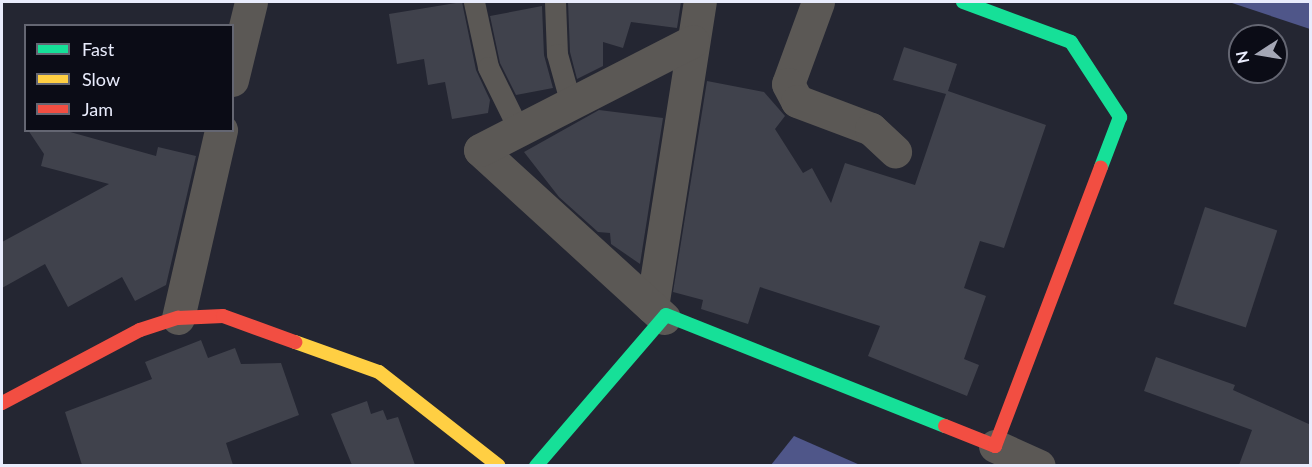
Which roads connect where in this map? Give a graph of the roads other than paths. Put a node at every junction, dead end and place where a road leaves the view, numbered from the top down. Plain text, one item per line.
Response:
1 (251, 2) edge
2 (474, 2) edge
3 (555, 2) edge
4 (700, 2) edge
5 (818, 2) edge
6 (963, 2) edge
7 (693, 41) junction
8 (234, 72) edge
9 (571, 104) junction
10 (220, 132) edge
11 (520, 132) junction
12 (895, 151) dead end
13 (658, 312) junction
14 (178, 318) junction
15 (2, 403) edge
16 (995, 446) junction
17 (499, 465) edge
18 (536, 465) edge
19 (1040, 465) edge

1 - 8 street
2 - 11 lane
3 - 9 lane
4 - 7 street
5 - 12 street
6 - 16 street
7 - 9 street
7 - 13 street
9 - 11 street
10 - 14 street
11 - 13 street
13 - 16 street
13 - 18 street
14 - 15 street
14 - 17 street
16 - 19 street

